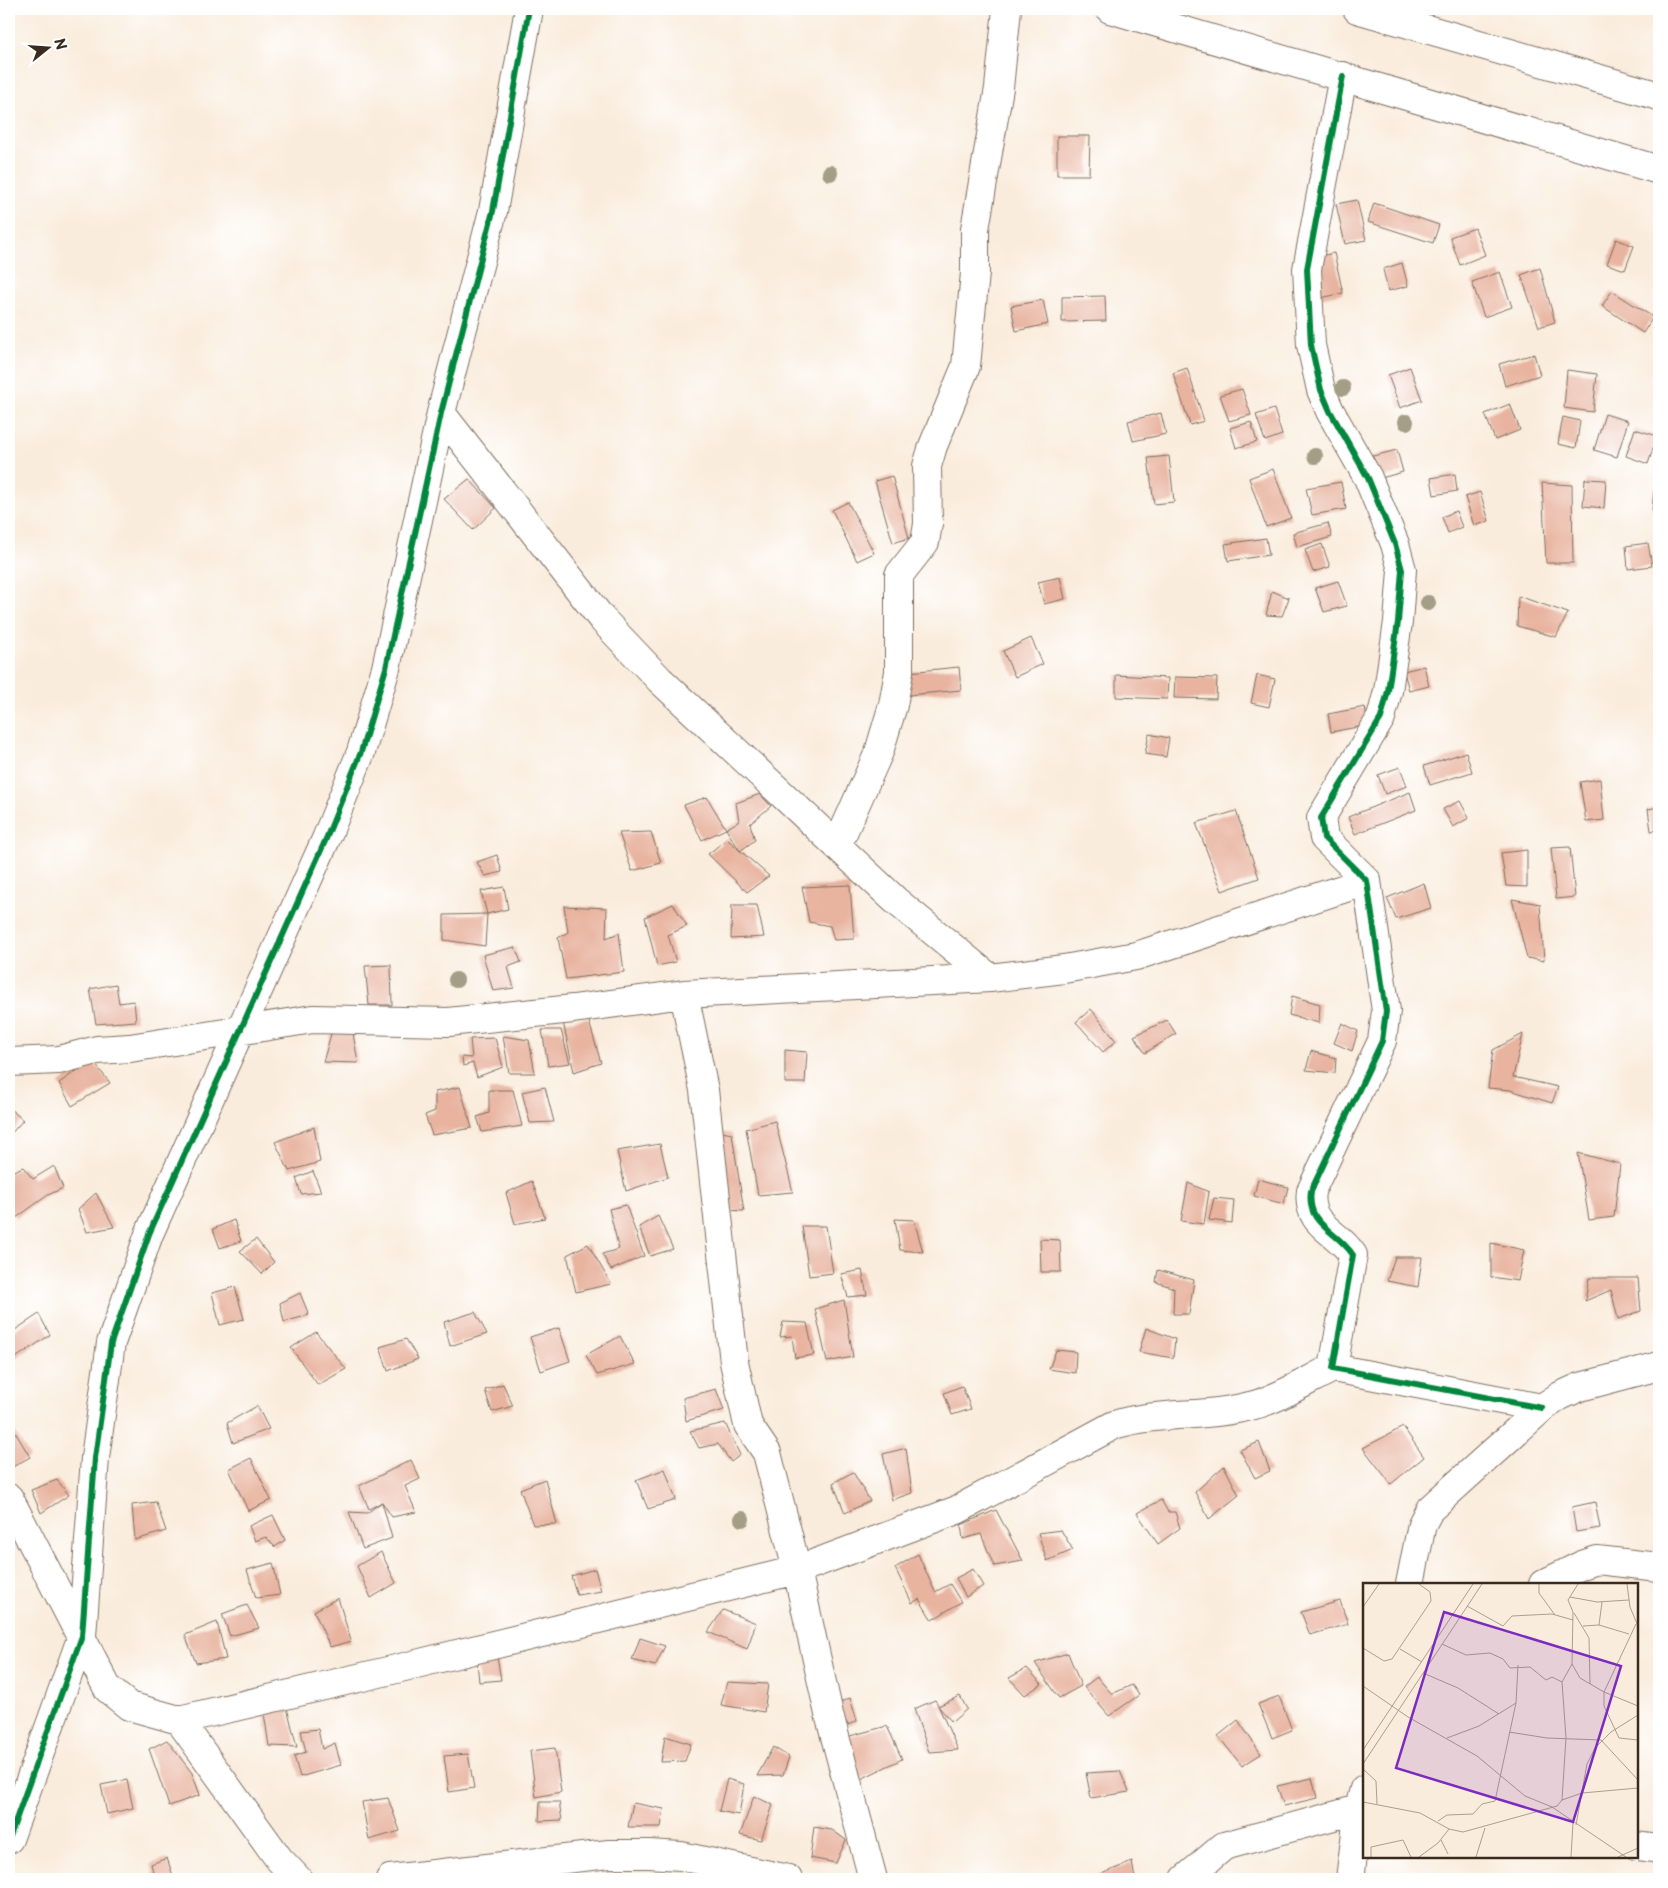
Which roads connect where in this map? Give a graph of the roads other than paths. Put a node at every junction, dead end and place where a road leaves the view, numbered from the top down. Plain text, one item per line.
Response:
1 (529, 9) edge
2 (1007, 9) edge
3 (1110, 9) edge
4 (1357, 9) edge
5 (1343, 76) junction
6 (1659, 96) edge
7 (1659, 170) edge
8 (441, 414) junction
9 (837, 846) junction
10 (1367, 881) junction
11 (990, 978) junction
12 (684, 994) junction
13 (239, 1032) junction
14 (9, 1062) edge
15 (1659, 1366) edge
16 (1333, 1368) junction
17 (1542, 1408) junction
18 (9, 1498) edge
19 (1659, 1567) edge
20 (797, 1570) junction
21 (1410, 1583) edge
22 (1546, 1583) edge
23 (82, 1636) junction
24 (179, 1720) junction
25 (1363, 1802) edge
26 (9, 1839) edge
27 (1638, 1846) edge
28 (1659, 1849) edge
29 (298, 1879) edge
30 (390, 1879) edge
31 (788, 1879) edge
32 (874, 1879) edge
33 (1185, 1879) edge
34 (1350, 1879) edge

1 - 8 street
2 - 9 street
3 - 5 street
4 - 6 street
5 - 7 street
5 - 10 street
8 - 9 street
8 - 13 street
9 - 11 street
10 - 11 street
10 - 16 street
11 - 12 street
12 - 13 street
12 - 20 street
13 - 14 street
13 - 23 street
15 - 17 street
16 - 17 street
16 - 20 street
17 - 21 street
18 - 23 street
19 - 22 street
20 - 24 street
20 - 32 street
23 - 24 street
23 - 26 street
24 - 29 street
25 - 33 street
25 - 34 street
27 - 28 street
30 - 31 street

